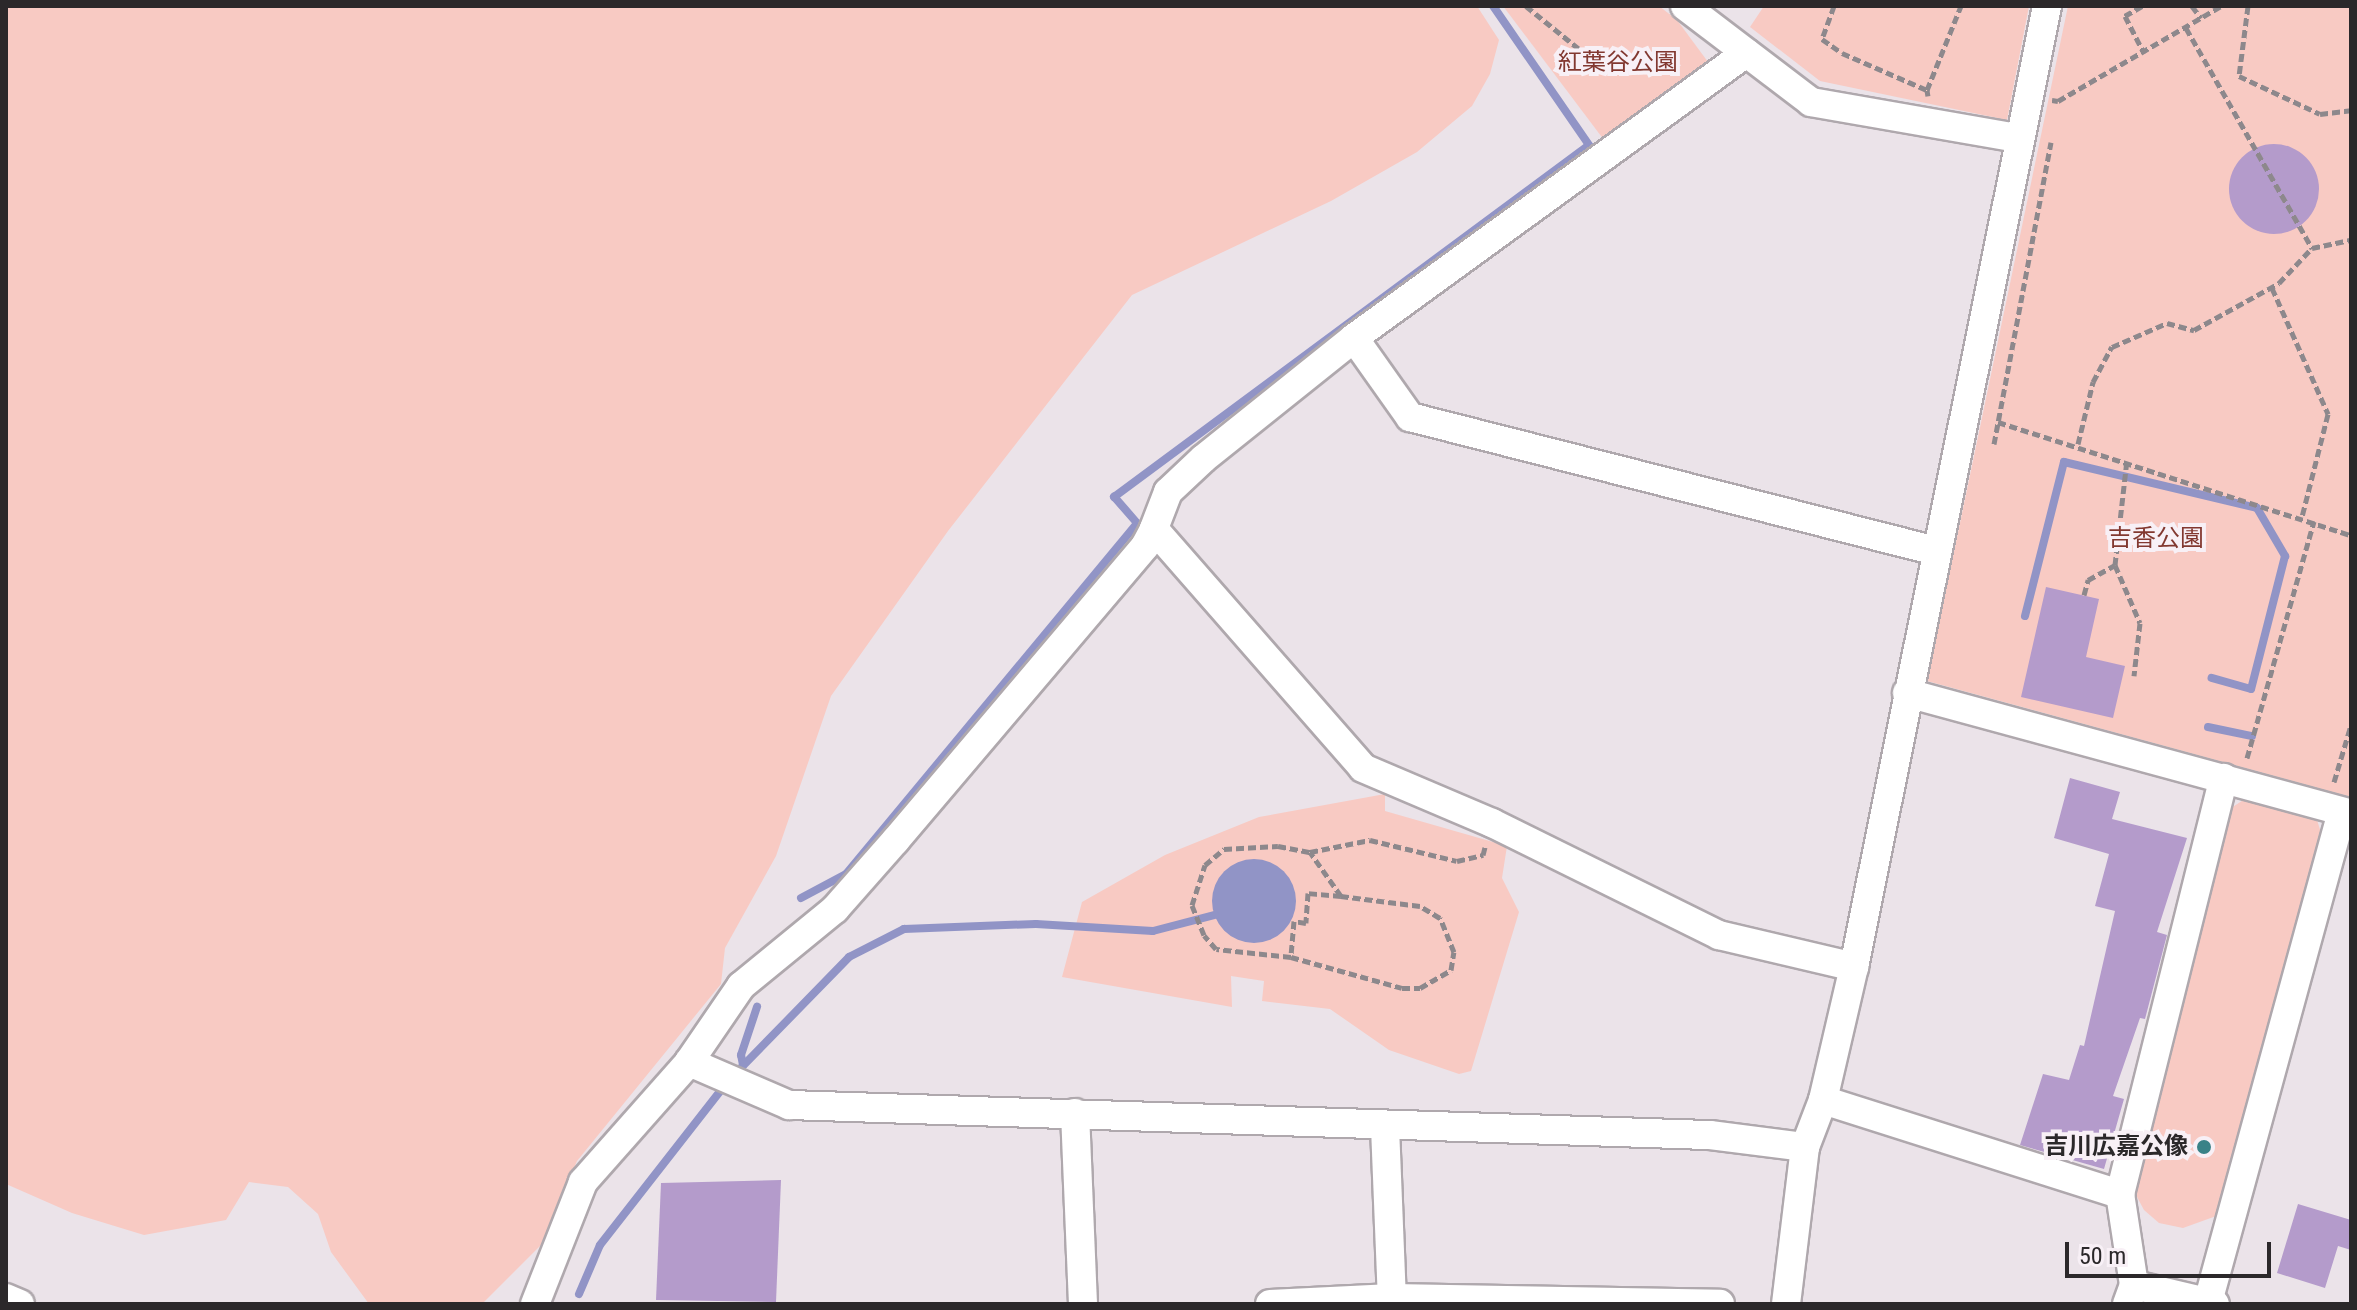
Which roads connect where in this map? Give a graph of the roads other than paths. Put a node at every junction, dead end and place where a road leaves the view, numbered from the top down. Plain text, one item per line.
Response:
1 (1685, 6) edge
2 (2047, 6) edge
3 (1746, 53) junction
4 (2018, 138) junction
5 (1354, 338) junction
6 (1154, 529) junction
7 (1936, 551) junction
8 (1907, 693) junction
9 (2232, 781) junction
10 (2340, 811) edge
11 (1854, 967) junction
12 (689, 1062) junction
13 (1823, 1100) junction
14 (1075, 1113) junction
15 (1385, 1127) junction
16 (1805, 1147) junction
17 (2120, 1194) junction
18 (2130, 1294) edge
19 (6, 1298) edge
20 (1392, 1298) junction
21 (2212, 1303) edge
22 (20, 1304) edge
23 (535, 1304) edge
24 (1083, 1304) edge
25 (1270, 1304) edge
26 (1720, 1304) edge
27 (1786, 1304) edge

1 - 3 street
2 - 4 street
3 - 4 street
3 - 5 street
4 - 7 street
5 - 6 street
5 - 7 street
6 - 11 street
6 - 12 street
7 - 8 street
8 - 9 street
8 - 11 street
9 - 10 street
9 - 17 street
10 - 21 street
11 - 13 street
12 - 14 street
12 - 23 street
13 - 16 street
13 - 17 street
14 - 15 street
14 - 24 street
15 - 16 street
15 - 20 street
16 - 27 street
17 - 18 street
18 - 21 street
19 - 22 street
20 - 25 street
20 - 26 street

